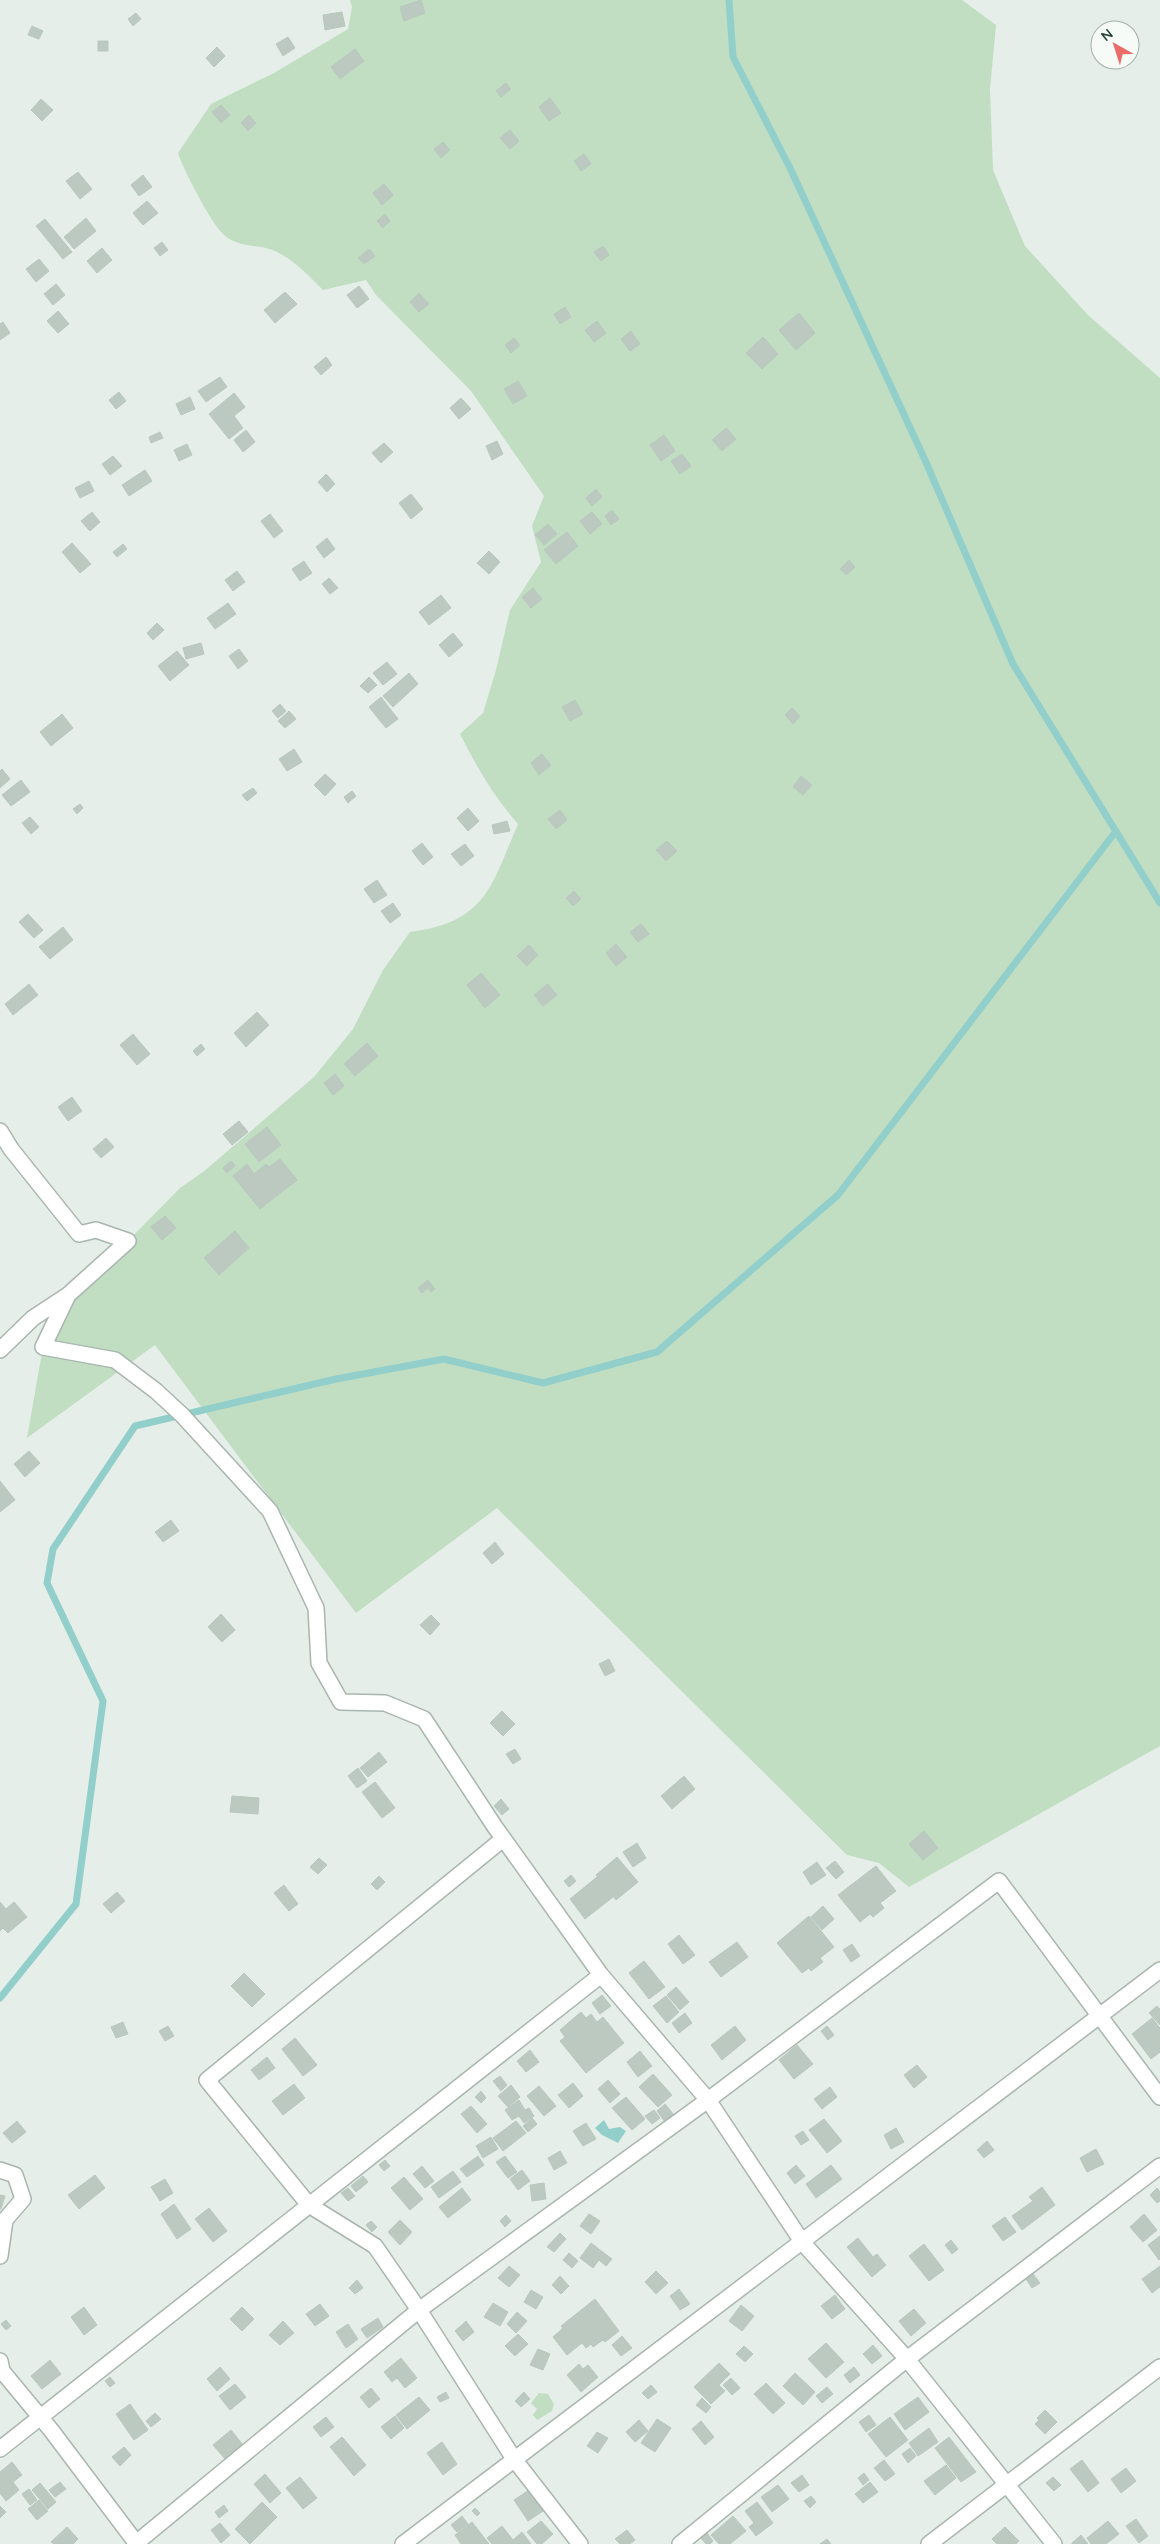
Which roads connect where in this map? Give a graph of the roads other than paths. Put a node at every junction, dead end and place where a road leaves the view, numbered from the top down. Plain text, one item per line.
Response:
1 (0, 1131) edge
2 (68, 1295) junction
3 (0, 1350) edge
4 (503, 1839) junction
5 (1160, 1970) edge
6 (601, 1976) junction
7 (1099, 2016) junction
8 (1160, 2097) edge
9 (708, 2100) junction
10 (1160, 2166) edge
11 (0, 2170) edge
12 (309, 2205) junction
13 (803, 2243) junction
14 (0, 2256) edge
15 (419, 2310) junction
16 (907, 2359) junction
17 (0, 2361) edge
18 (1160, 2367) edge
19 (41, 2417) junction
20 (0, 2449) edge
21 (514, 2459) junction
22 (1007, 2483) junction
23 (136, 2544) edge
24 (403, 2544) edge
25 (580, 2544) edge
26 (680, 2544) edge
27 (929, 2544) edge
28 (1054, 2544) edge

1 - 2 street
2 - 3 street
2 - 4 street
4 - 6 street
4 - 12 street
5 - 7 street
6 - 9 street
6 - 12 street
7 - 8 street
7 - 9 street
7 - 13 street
9 - 13 street
9 - 15 street
10 - 16 street
11 - 14 street
12 - 15 street
12 - 19 street
13 - 16 street
13 - 21 street
15 - 21 street
15 - 23 street
16 - 22 street
16 - 26 street
17 - 19 street
18 - 22 street
19 - 20 street
19 - 23 street
21 - 24 street
21 - 25 street
22 - 27 street
22 - 28 street

